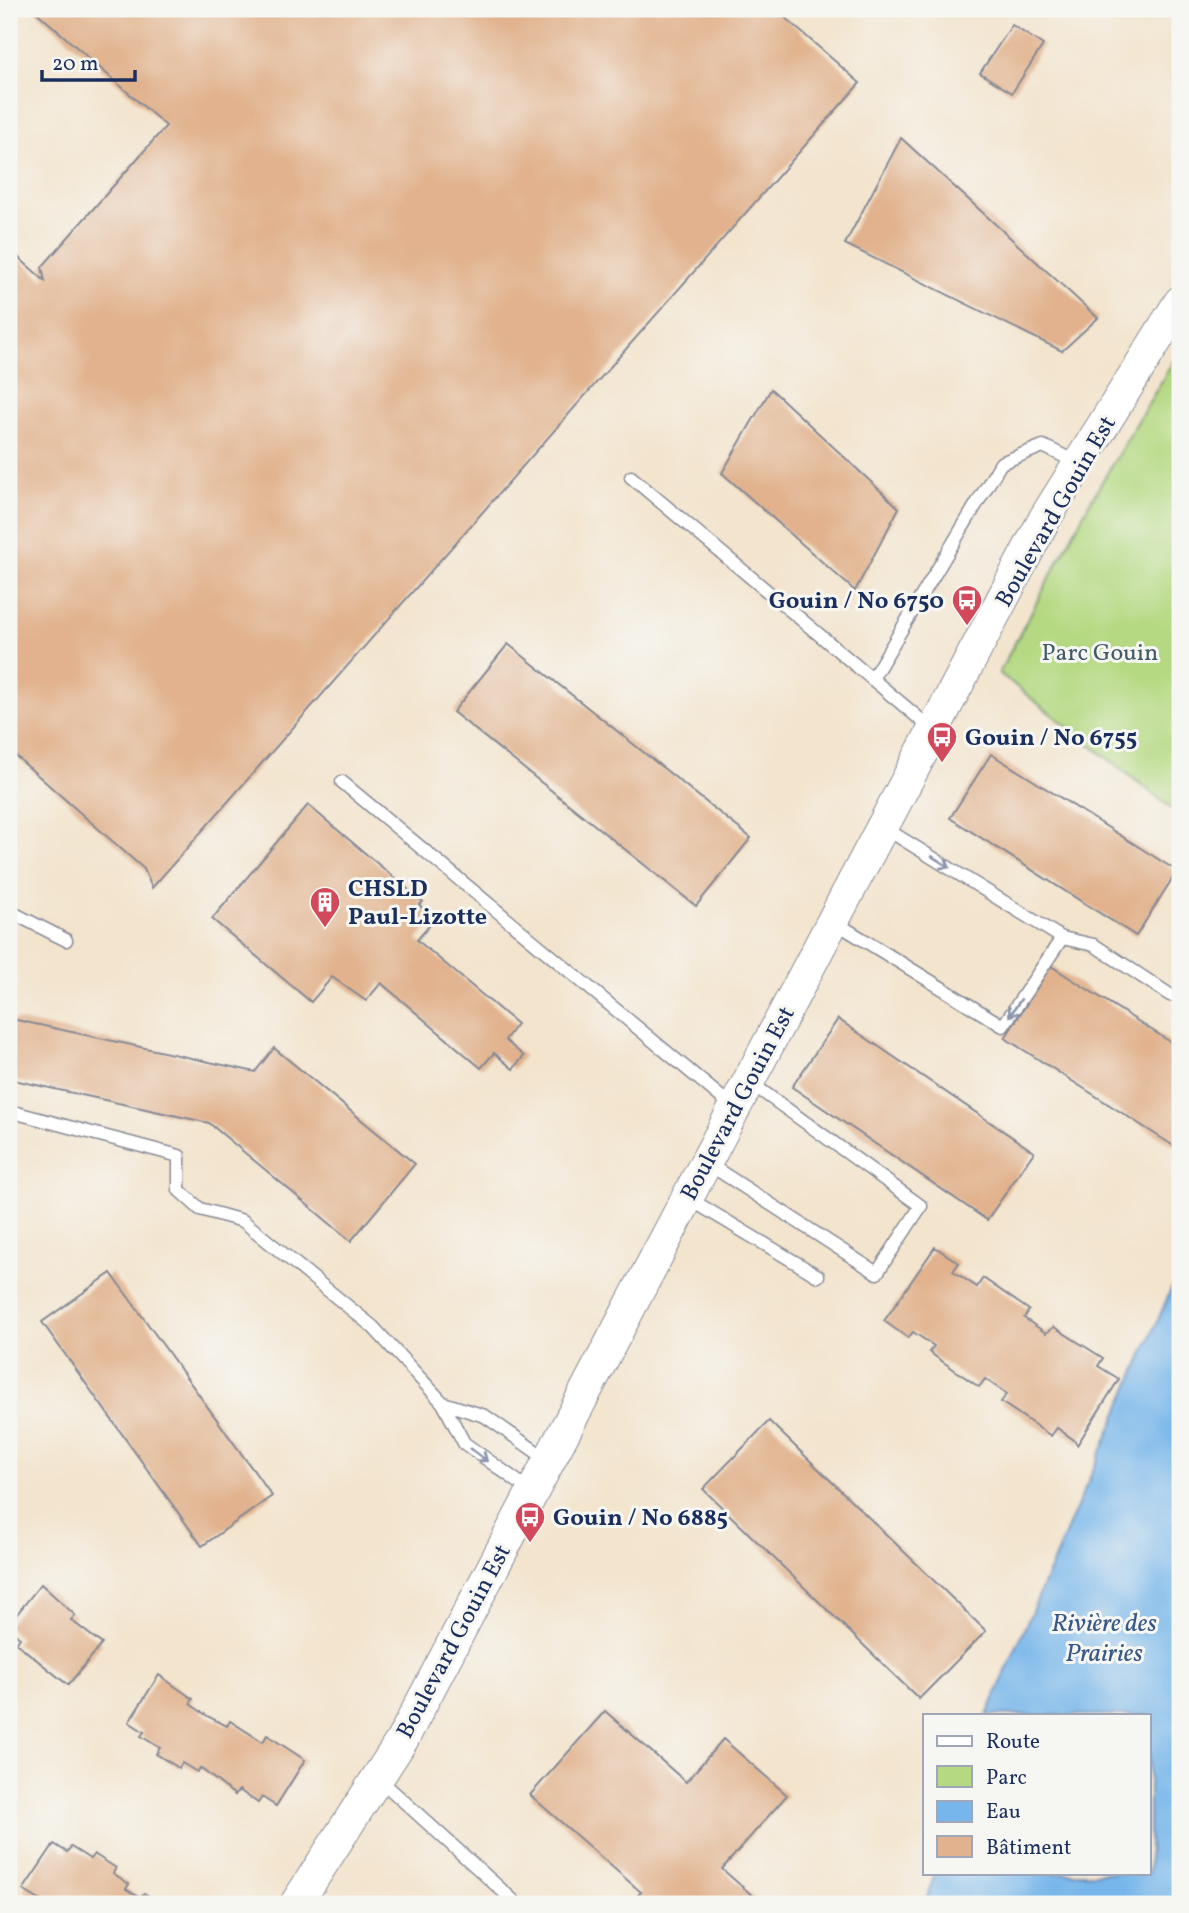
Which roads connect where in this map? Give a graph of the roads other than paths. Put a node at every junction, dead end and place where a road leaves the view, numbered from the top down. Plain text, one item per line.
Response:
1 (1180, 302) edge
2 (1079, 464) junction
3 (631, 477) dead end
4 (872, 679) junction
5 (934, 730) junction
6 (342, 782) dead end
7 (883, 826) junction
8 (9, 911) edge
9 (832, 921) junction
10 (1062, 938) junction
11 (66, 940) dead end
12 (1170, 995) dead end
13 (741, 1095) junction
14 (9, 1111) edge
15 (706, 1163) junction
16 (688, 1197) junction
17 (818, 1276) dead end
18 (443, 1403) junction
19 (548, 1460) junction
20 (532, 1491) junction
21 (378, 1778) junction
22 (296, 1904) edge
23 (517, 1904) edge

1 - 2 street, Boulevard Gouin Est
2 - 4 lane
2 - 5 street, Boulevard Gouin Est
3 - 4 lane
4 - 5 lane
5 - 7 street, Boulevard Gouin Est
6 - 13 lane
7 - 9 street, Boulevard Gouin Est
7 -> 10 lane
8 - 11 lane
10 -> 9 lane
9 - 13 street, Boulevard Gouin Est
10 - 12 lane
13 - 15 street, Boulevard Gouin Est
13 - 15 lane
14 - 18 lane
15 - 16 street, Boulevard Gouin Est
16 - 17 lane
16 - 19 street, Boulevard Gouin Est
18 - 19 lane
18 -> 20 lane
19 - 20 street, Boulevard Gouin Est
20 - 21 street, Boulevard Gouin Est
21 - 22 street, Boulevard Gouin Est
21 - 23 lane

